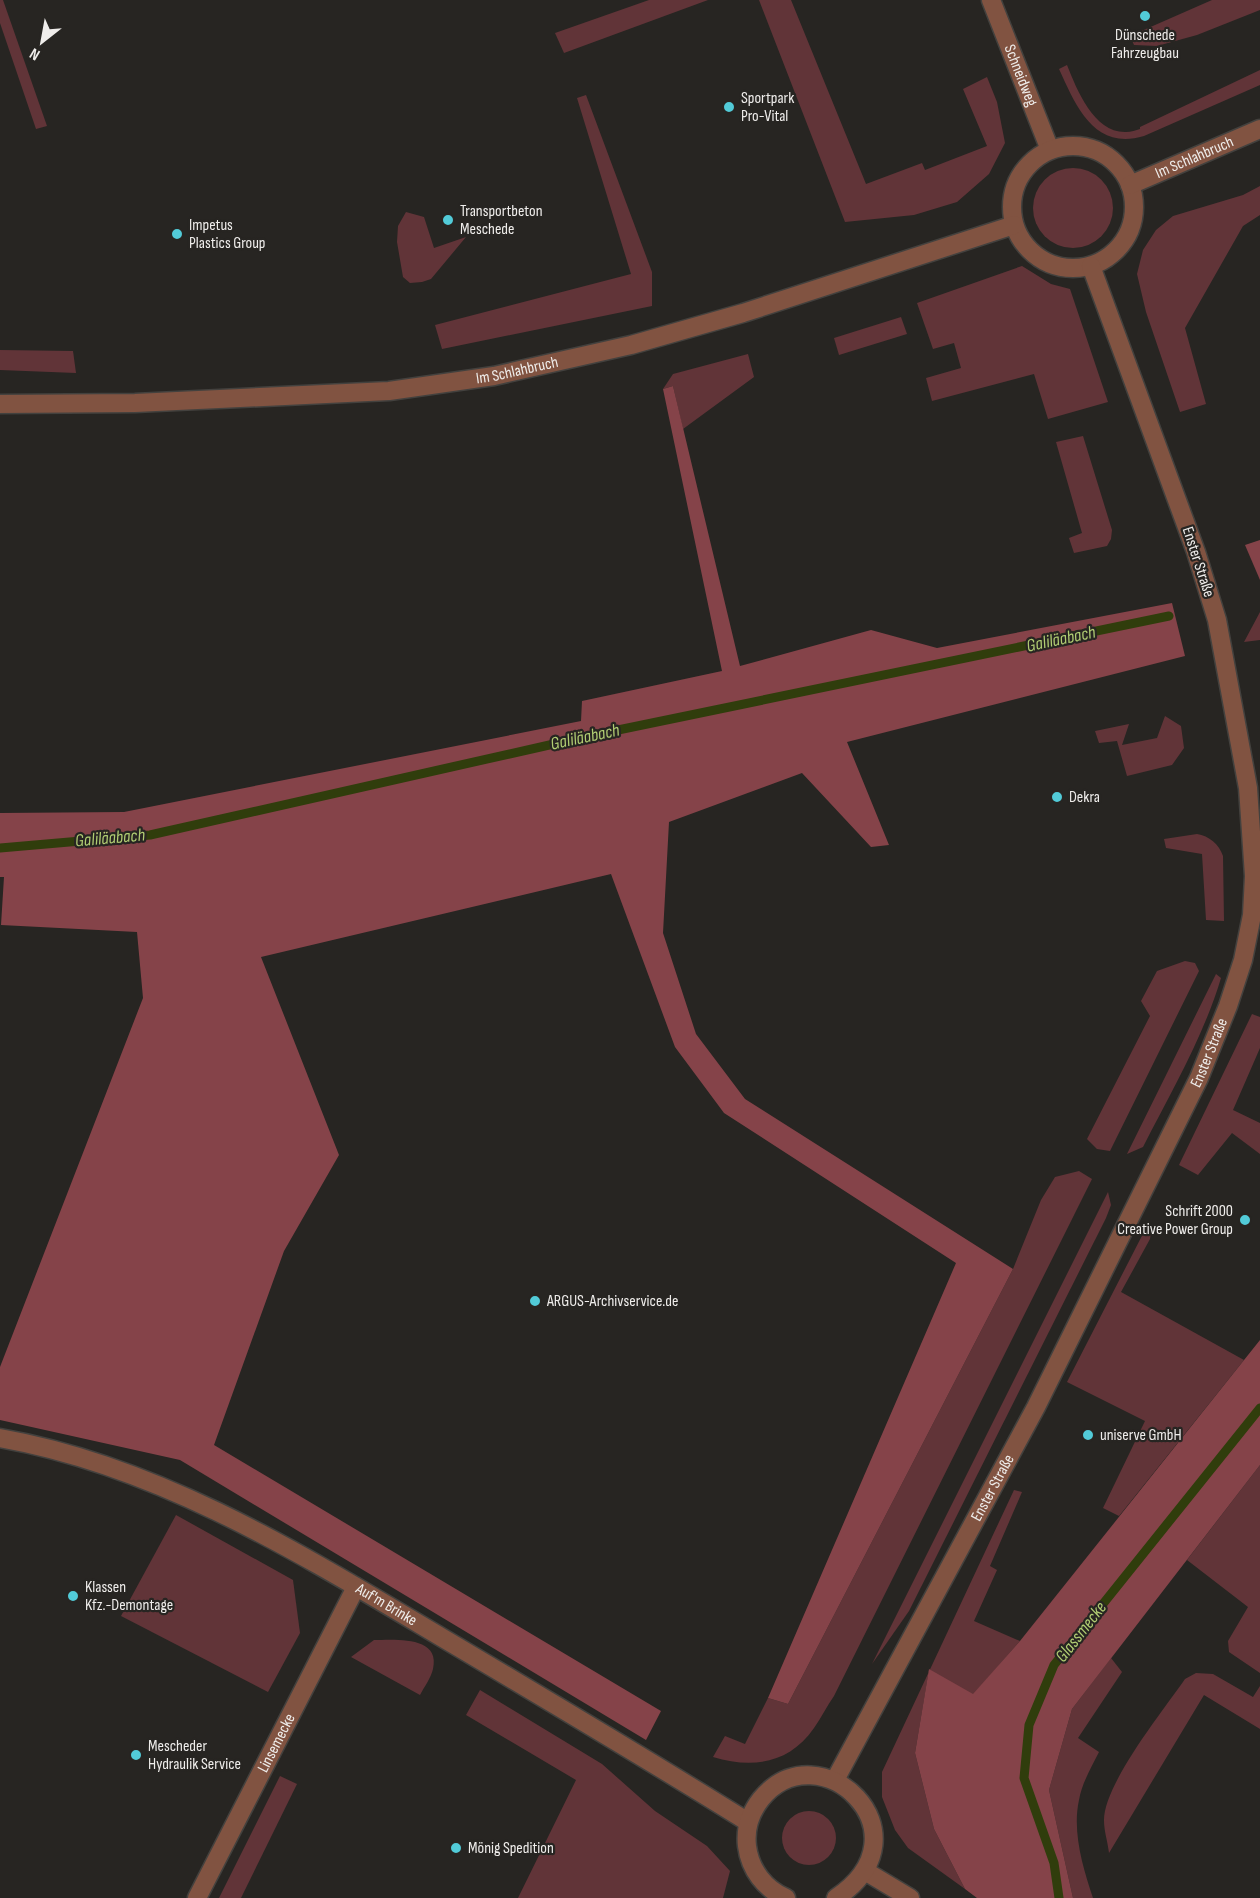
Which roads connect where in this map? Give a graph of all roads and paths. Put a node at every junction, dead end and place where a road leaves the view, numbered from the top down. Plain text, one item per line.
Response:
1 (991, 0) edge
2 (1260, 129) edge
3 (1050, 150) junction
4 (1130, 184) junction
5 (1014, 225) junction
6 (1091, 266) junction
7 (0, 404) edge
8 (0, 1438) edge
9 (356, 1587) junction
10 (834, 1780) junction
11 (748, 1822) junction
12 (865, 1871) junction
13 (780, 1897) edge
14 (197, 1898) edge
15 (836, 1898) edge
16 (910, 1898) edge

1 - 3 street, Schneidweg
2 - 4 street, Im Schlahbruch
3 - 4 street
3 - 5 street
4 - 6 street
5 - 6 street
5 - 7 street, Im Schlahbruch
6 - 10 street, Enster Straße
8 - 9 street, Auf'm Brinke
9 - 11 street, Auf'm Brinke
9 - 14 street, Linsemecke
10 - 11 street
10 - 12 street
11 - 13 street
12 - 15 street
12 - 16 street

